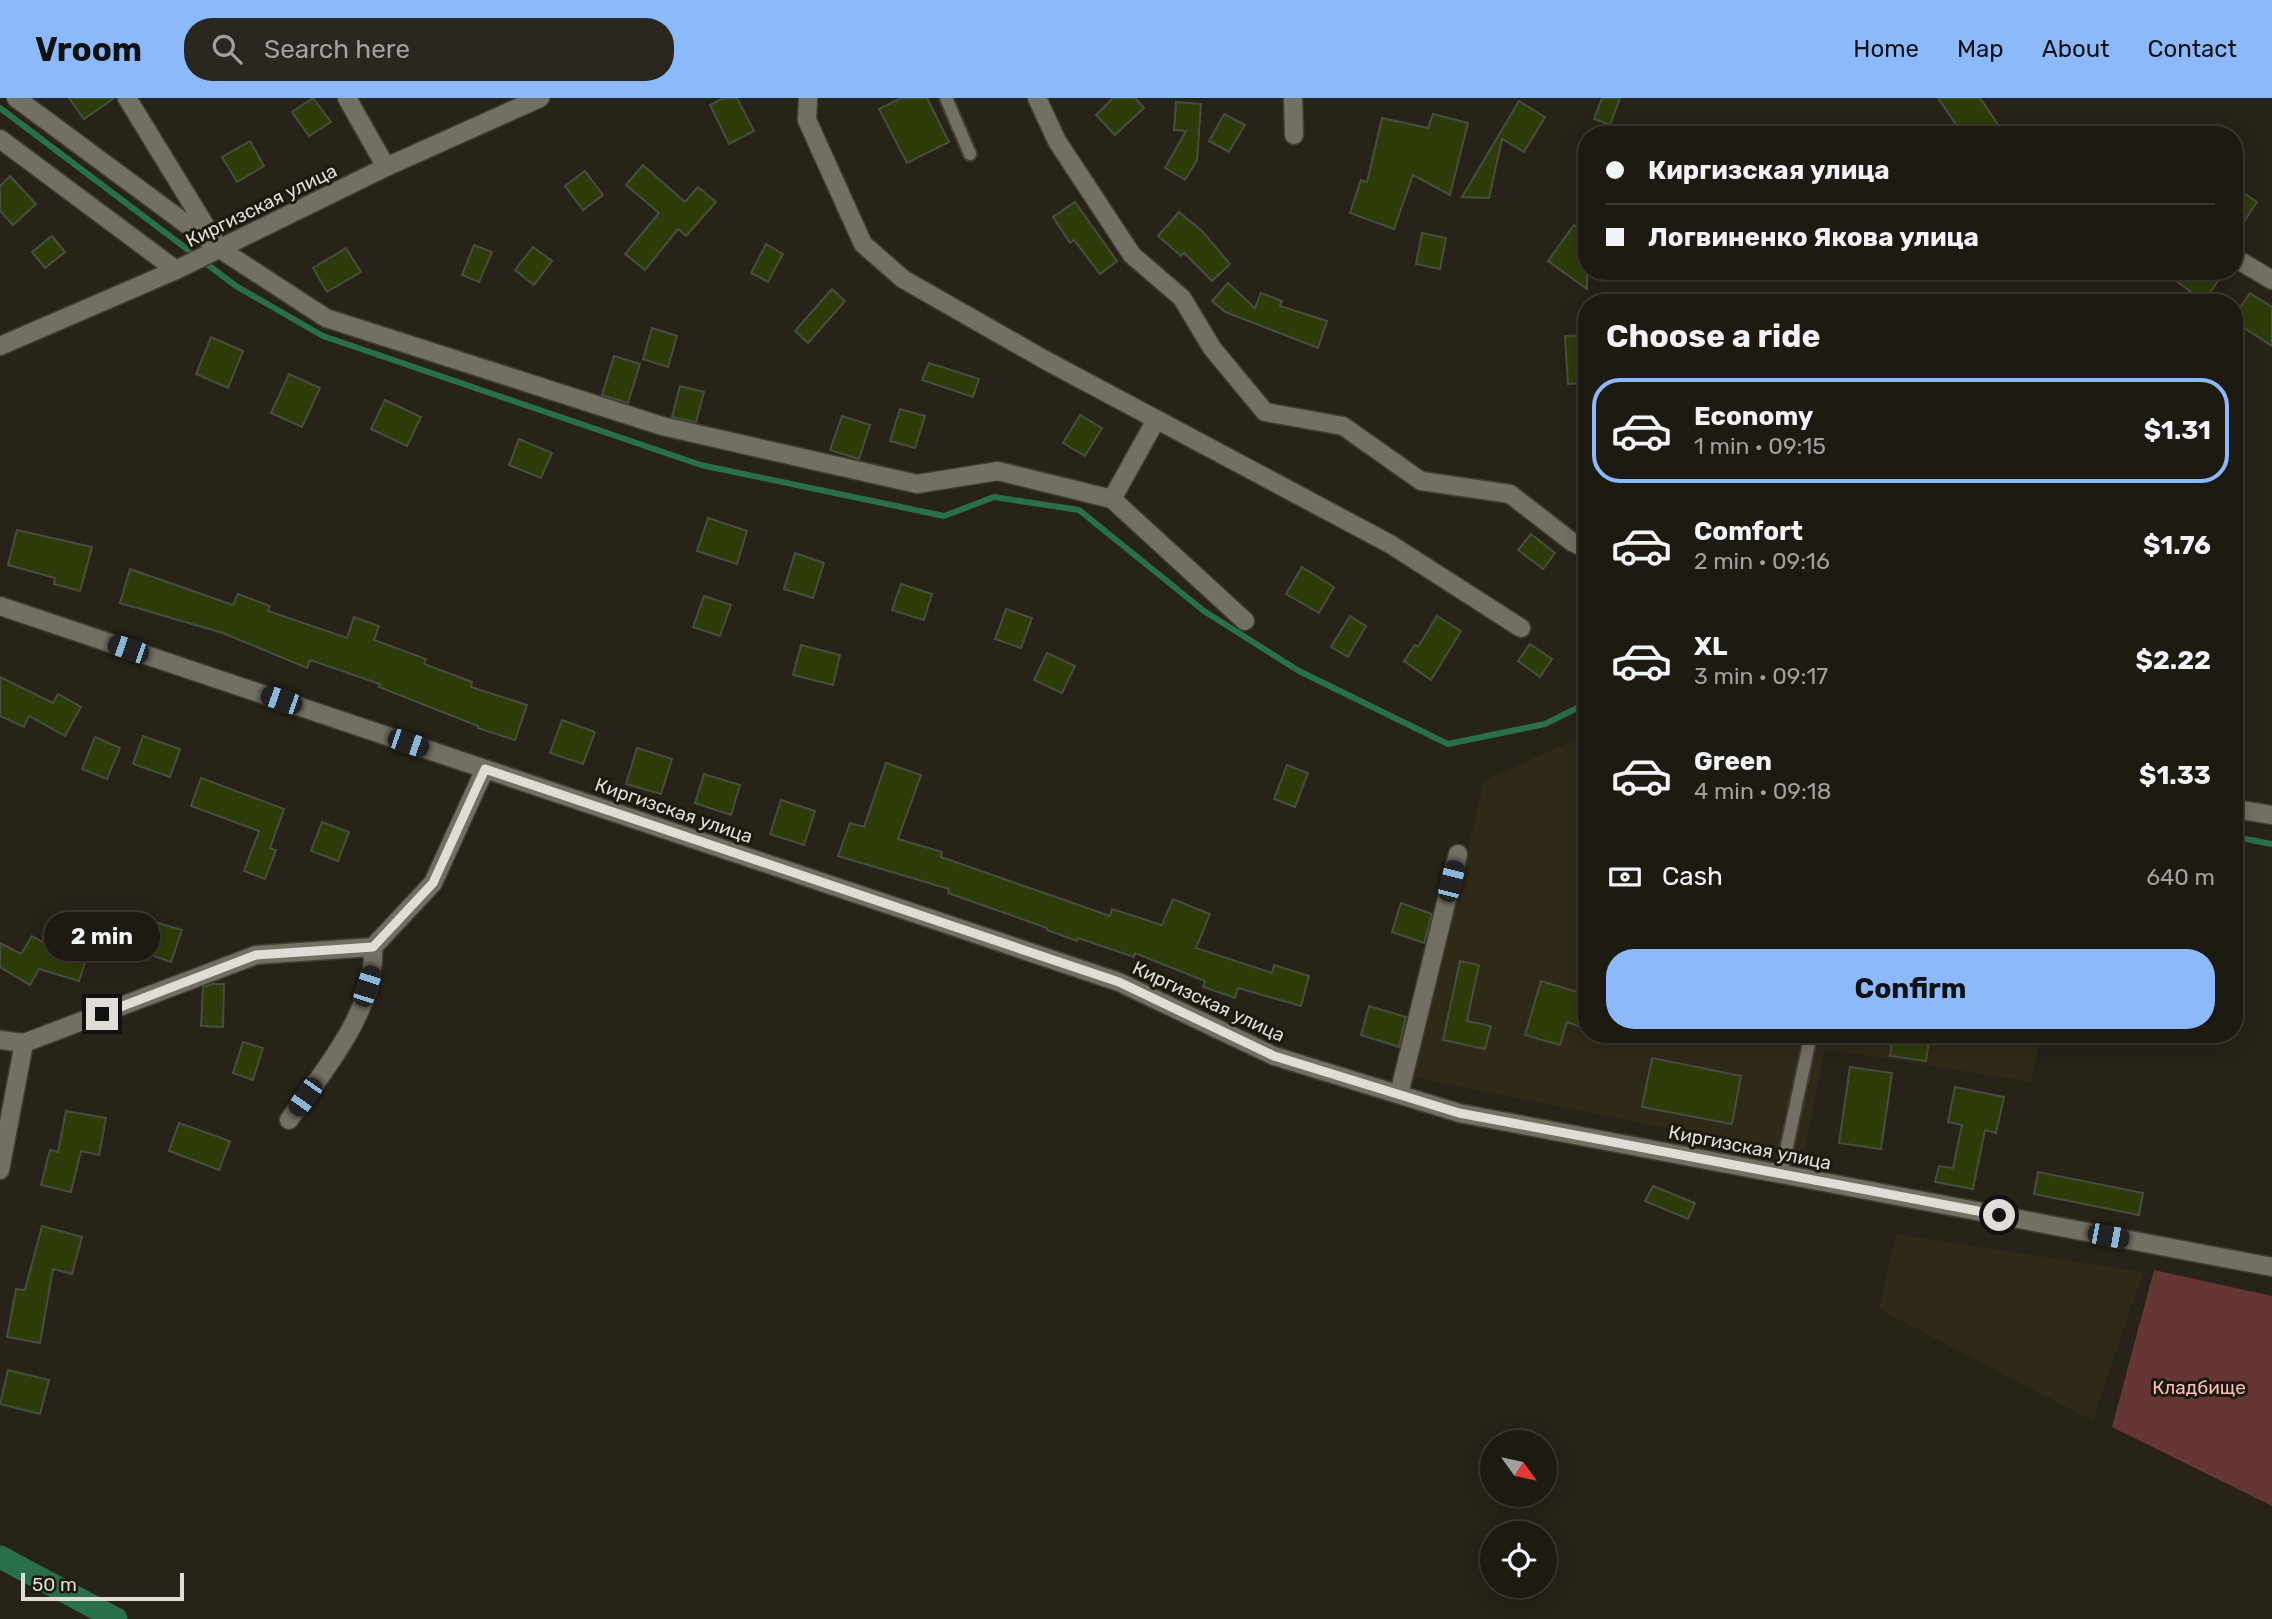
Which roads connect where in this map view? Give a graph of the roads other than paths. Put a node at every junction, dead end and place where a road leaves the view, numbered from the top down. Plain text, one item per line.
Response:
1 (16, 98) edge
2 (127, 98) edge
3 (346, 98) edge
4 (540, 98) edge
5 (808, 98) edge
6 (946, 98) edge
7 (1037, 98) edge
8 (1293, 98) edge
9 (512, 103) edge
10 (1294, 135) dead end
11 (0, 139) edge
12 (970, 154) dead end
13 (386, 167) junction
14 (220, 249) junction
15 (2243, 263) edge
16 (176, 270) junction
17 (2272, 280) edge
18 (0, 346) edge
19 (1156, 420) junction
20 (1112, 499) junction
21 (1578, 544) edge
22 (0, 606) edge
23 (1245, 621) dead end
24 (1521, 628) dead end
25 (485, 769) junction
26 (2243, 810) edge
27 (2272, 815) edge
28 (1458, 854) dead end
29 (373, 947) junction
30 (0, 1040) edge
31 (24, 1043) junction
32 (1809, 1043) edge
33 (1399, 1094) junction
34 (289, 1120) dead end
35 (0, 1170) edge
36 (1781, 1174) junction
37 (2272, 1267) edge

1 - 14 street
2 - 14 street
3 - 13 street
4 - 9 street, Киргизская улица
5 - 19 street
6 - 12 lane
7 - 21 street
8 - 10 street
9 - 13 street, Киргизская улица
11 - 16 street
13 - 14 street, Киргизская улица
14 - 16 street, Киргизская улица
14 - 20 street
15 - 17 street
16 - 18 street, Киргизская улица
19 - 20 street
19 - 24 street
20 - 23 street
22 - 25 street, Киргизская улица
25 - 29 street
25 - 33 street, Киргизская улица
26 - 27 street
28 - 33 street
29 - 31 street
29 - 34 street
30 - 31 street
31 - 35 street
32 - 36 lane
33 - 36 street, Киргизская улица
36 - 37 street, Киргизская улица

